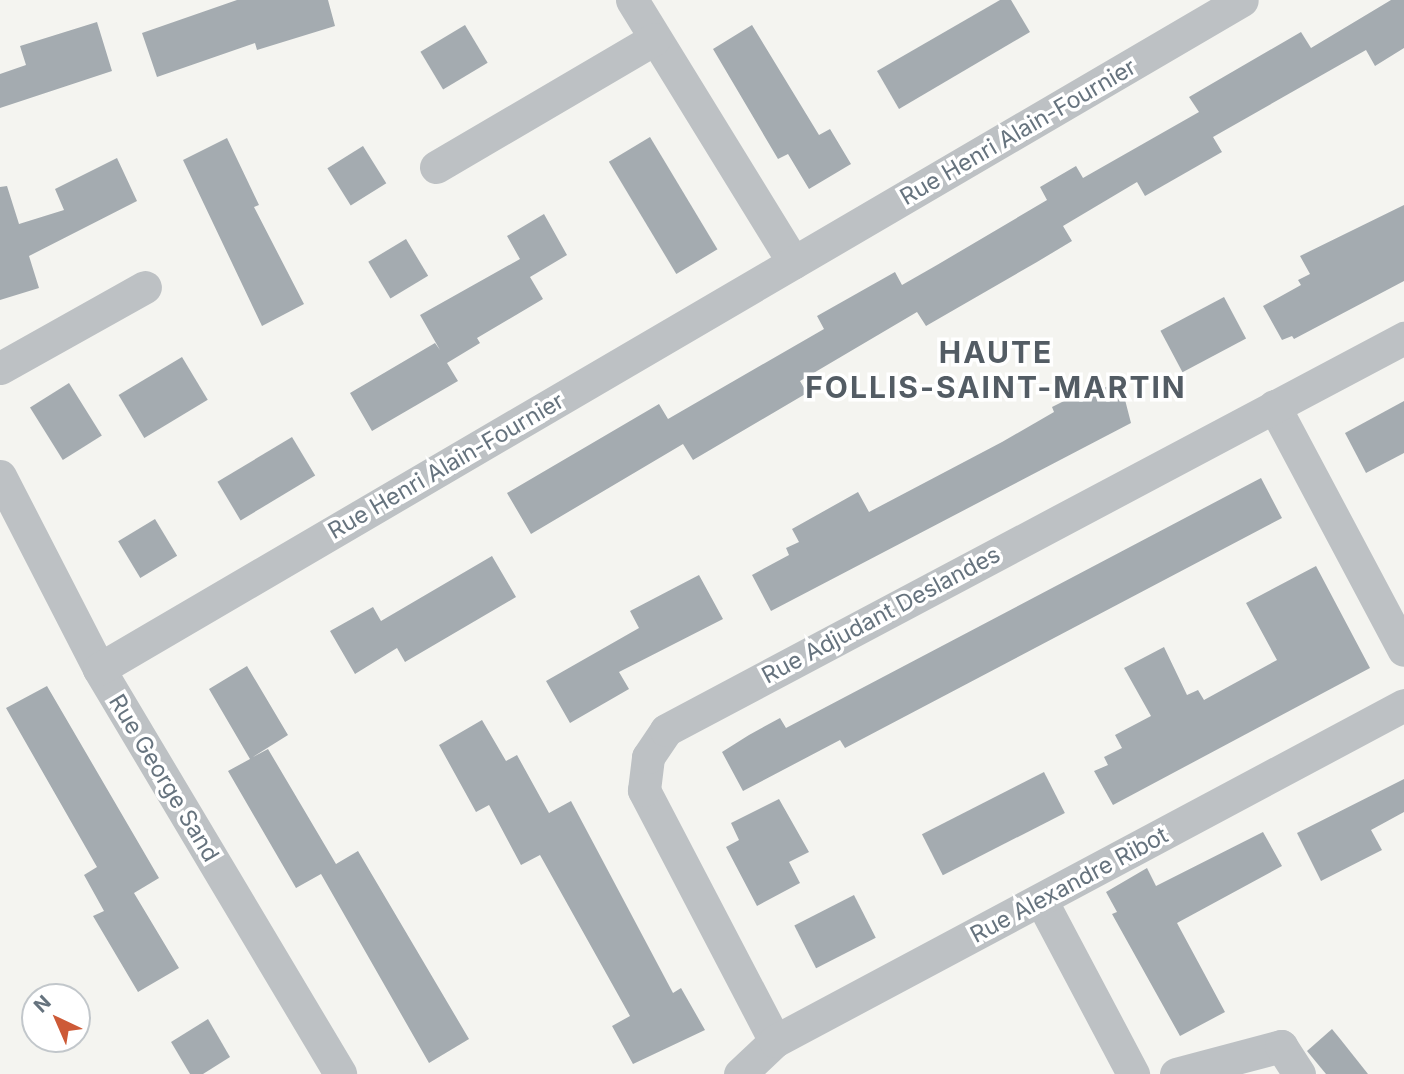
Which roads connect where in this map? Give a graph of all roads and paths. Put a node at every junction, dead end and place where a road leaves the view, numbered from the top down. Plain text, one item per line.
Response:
1 (632, 0) edge
2 (1242, 0) edge
3 (654, 39) junction
4 (436, 167) dead end
5 (793, 262) junction
6 (145, 287) dead end
7 (1404, 338) edge
8 (0, 368) edge
9 (1274, 406) junction
10 (0, 476) edge
11 (1404, 650) edge
12 (99, 669) junction
13 (1404, 705) edge
14 (1041, 900) junction
15 (775, 1041) junction
16 (340, 1074) edge
17 (740, 1074) edge
18 (1133, 1074) edge
19 (1176, 1074) edge
20 (1298, 1074) edge

1 - 3 street
2 - 5 street, Rue Henri Alain-Fournier
3 - 4 street
3 - 5 street
5 - 12 street, Rue Henri Alain-Fournier
6 - 8 street
7 - 9 street, Rue Adjudant Deslandes
9 - 11 street
9 - 15 street, Rue Adjudant Deslandes
10 - 12 street, Rue George Sand
12 - 16 street, Rue George Sand
13 - 14 street, Rue Alexandre Ribot
14 - 15 street, Rue Alexandre Ribot
14 - 18 street
15 - 17 street, Rue Alexandre Ribot
19 - 20 street

